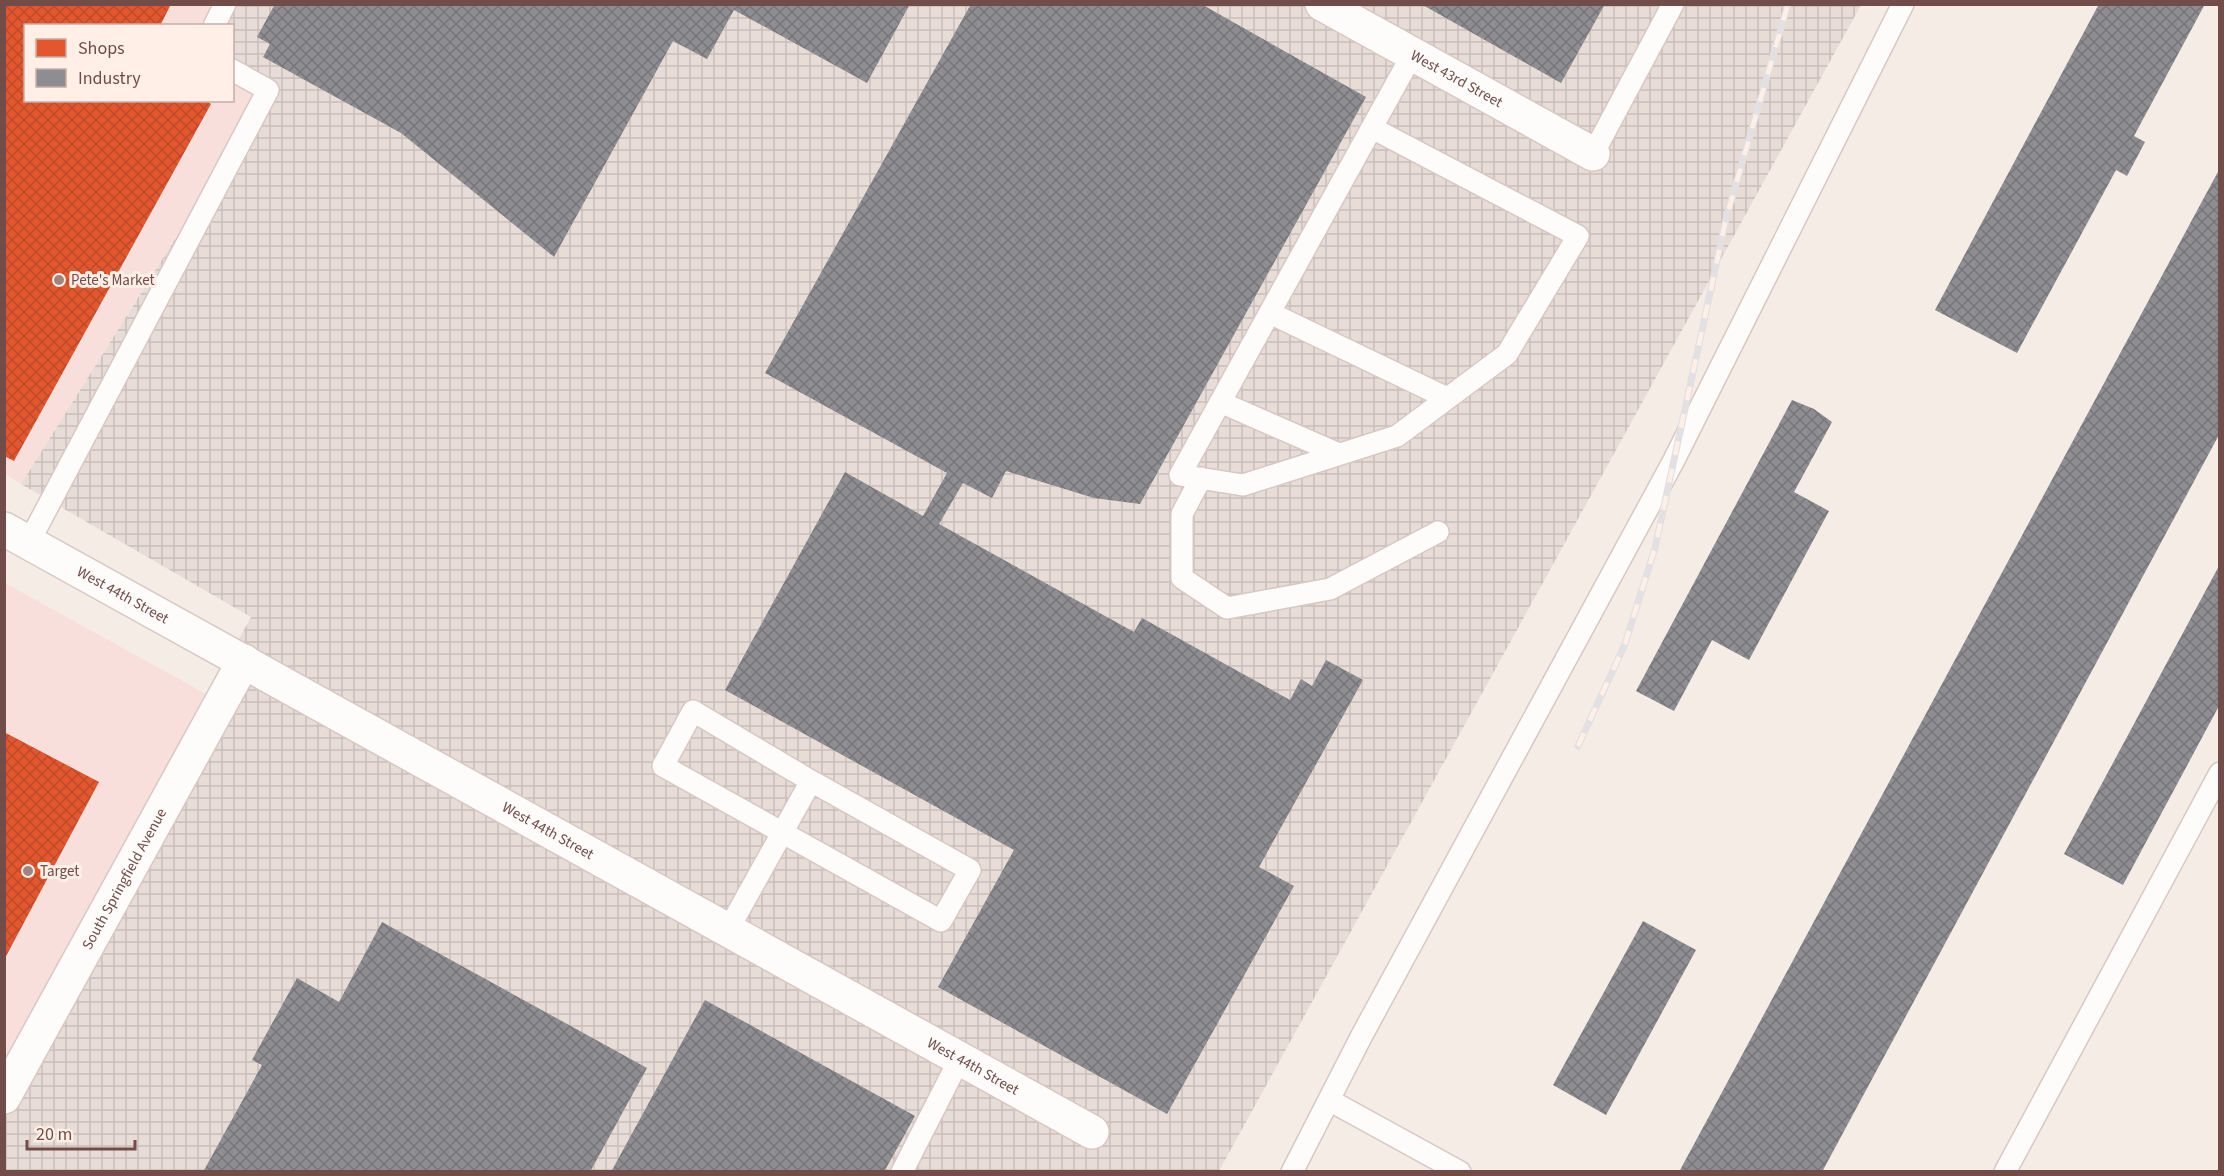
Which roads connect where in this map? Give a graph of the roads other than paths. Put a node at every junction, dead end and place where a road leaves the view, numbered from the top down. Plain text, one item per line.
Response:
1 (225, 4) edge
2 (1322, 4) edge
3 (1673, 4) edge
4 (1903, 4) edge
5 (215, 24) edge
6 (1412, 55) junction
7 (234, 71) edge
8 (1372, 128) junction
9 (1593, 154) joint
10 (1270, 313) junction
11 (1447, 398) junction
12 (1220, 402) junction
13 (1340, 454) junction
14 (1201, 478) junction
15 (1438, 532) dead end
16 (17, 535) edge
17 (244, 662) junction
18 (2220, 773) edge
19 (811, 781) junction
20 (781, 833) junction
21 (728, 930) junction
22 (960, 1058) junction
23 (4, 1097) edge
24 (1329, 1100) junction
25 (1092, 1132) dead end
26 (904, 1171) edge
27 (1292, 1172) edge
28 (1460, 1172) edge
29 (2005, 1172) edge

1 - 5 lane
2 - 6 street, West 43rd Street
3 - 9 lane
4 - 24 lane
6 - 8 lane
6 - 9 street, West 43rd Street
7 - 16 lane
8 - 10 lane
8 - 11 lane
10 - 11 lane
10 - 12 lane
11 - 13 lane
12 - 13 lane
12 - 14 lane
13 - 14 lane
14 - 15 lane
16 - 17 street, West 44th Street
17 - 21 street, West 44th Street
17 - 23 street, South Springfield Avenue
18 - 29 lane
19 - 20 lane
19 - 20 lane
19 - 20 lane
20 - 21 lane
21 - 22 street, West 44th Street
22 - 25 street, West 44th Street
22 - 26 lane
24 - 27 lane
24 - 28 lane

